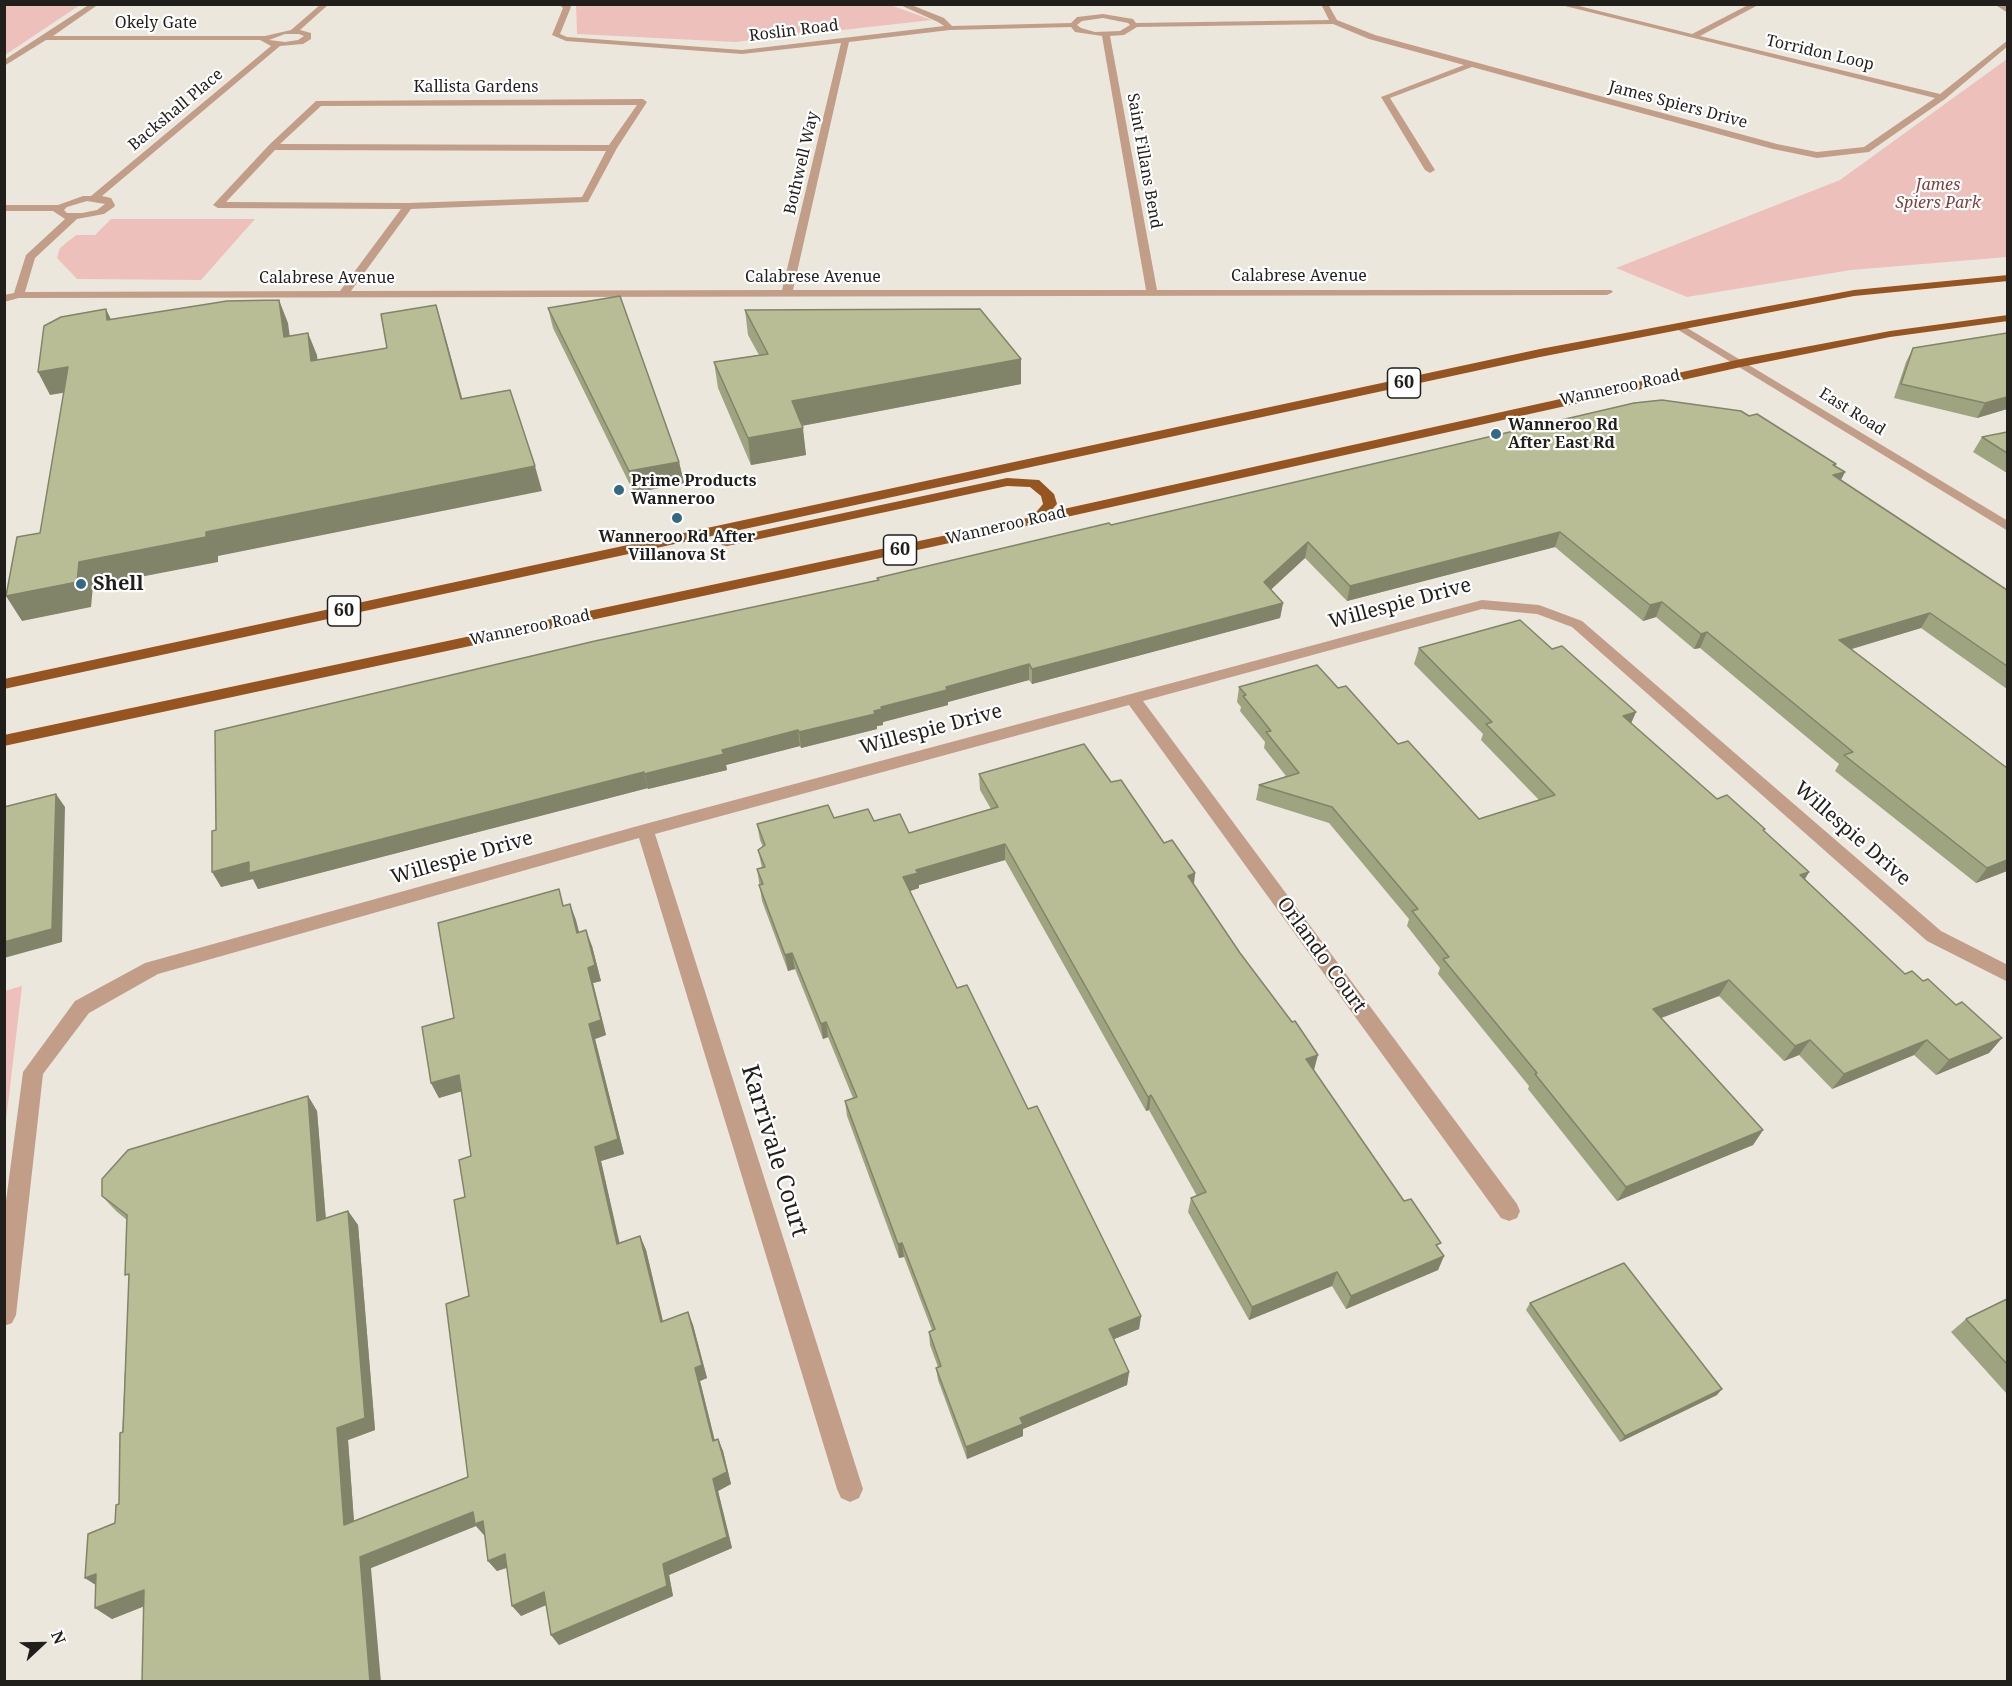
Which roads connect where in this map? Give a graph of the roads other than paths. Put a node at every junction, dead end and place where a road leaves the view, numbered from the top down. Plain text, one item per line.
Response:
1 (96, 4) edge
2 (326, 4) edge
3 (562, 4) edge
4 (901, 4) edge
5 (1101, 4) edge
6 (1324, 4) edge
7 (1560, 4) edge
8 (1757, 4) edge
9 (1997, 4) edge
10 (2007, 11) edge
11 (1103, 16) junction
12 (1334, 22) junction
13 (1073, 25) junction
14 (1134, 25) junction
15 (950, 28) junction
16 (293, 32) junction
17 (1106, 35) junction
18 (1691, 37) junction
19 (47, 38) junction
20 (265, 38) junction
21 (846, 40) junction
22 (2007, 42) edge
23 (277, 45) junction
24 (4, 64) edge
25 (1470, 65) junction
26 (1942, 97) junction
27 (272, 147) junction
28 (612, 148) junction
29 (1431, 170) dead end
30 (95, 197) junction
31 (408, 206) junction
32 (4, 208) edge
33 (59, 208) junction
34 (73, 216) junction
35 (2007, 278) edge
36 (1607, 291) dead end
37 (1152, 292) junction
38 (788, 293) junction
39 (343, 294) junction
40 (19, 295) junction
41 (4, 299) edge
42 (2007, 318) edge
43 (1679, 326) junction
44 (1741, 363) junction
45 (1037, 519) junction
46 (2007, 527) edge
47 (623, 552) junction
48 (4, 684) edge
49 (1133, 699) junction
50 (4, 741) edge
51 (645, 830) junction
52 (2007, 974) edge
53 (1509, 1211) dead end
54 (4, 1315) edge
55 (850, 1489) dead end

1 - 19 street
2 - 16 street
3 - 21 street, Roslin Road
4 - 15 street
5 - 11 street
6 - 12 street
7 - 18 street, Torridon Loop
8 - 18 street, Torridon Loop
9 - 10 street
11 - 13 street
11 - 14 street
12 - 14 street
12 - 25 street, James Spiers Drive
13 - 15 street, Roslin Road
13 - 17 street
14 - 17 street
15 - 21 street, Roslin Road
16 - 20 street, Okely Gate
16 - 23 street
17 - 37 street, Saint Fillans Bend
18 - 26 street, Torridon Loop
19 - 20 street, Okely Gate
19 - 24 street
20 - 23 street
21 - 38 street, Bothwell Way
22 - 26 street, James Spiers Drive
23 - 30 street, Backshall Place
25 - 26 street, James Spiers Drive
25 - 29 street
27 - 28 street
27 - 28 street, Kallista Gardens
27 - 31 street, Kallista Gardens
28 - 31 street, Kallista Gardens
30 - 33 street
30 - 34 street
31 - 39 street
32 - 33 street
33 - 34 street
34 - 40 street
35 - 43 highway, 60
36 - 37 street, Calabrese Avenue
37 - 38 street, Calabrese Avenue
38 - 39 street, Calabrese Avenue
39 - 40 street, Calabrese Avenue
40 - 41 street, Calabrese Avenue
42 - 44 highway, Wanneroo Road / 60
43 - 44 street, East Road
43 - 47 highway, 60
44 - 45 highway, Wanneroo Road / 60
44 - 46 street, East Road
45 - 47 highway, 60
45 - 50 highway, Wanneroo Road / 60
47 - 48 highway, 60
49 - 51 street, Willespie Drive
49 - 52 street, Willespie Drive
49 - 53 street, Orlando Court
51 - 54 street, Willespie Drive
51 - 55 street, Karrivale Court

